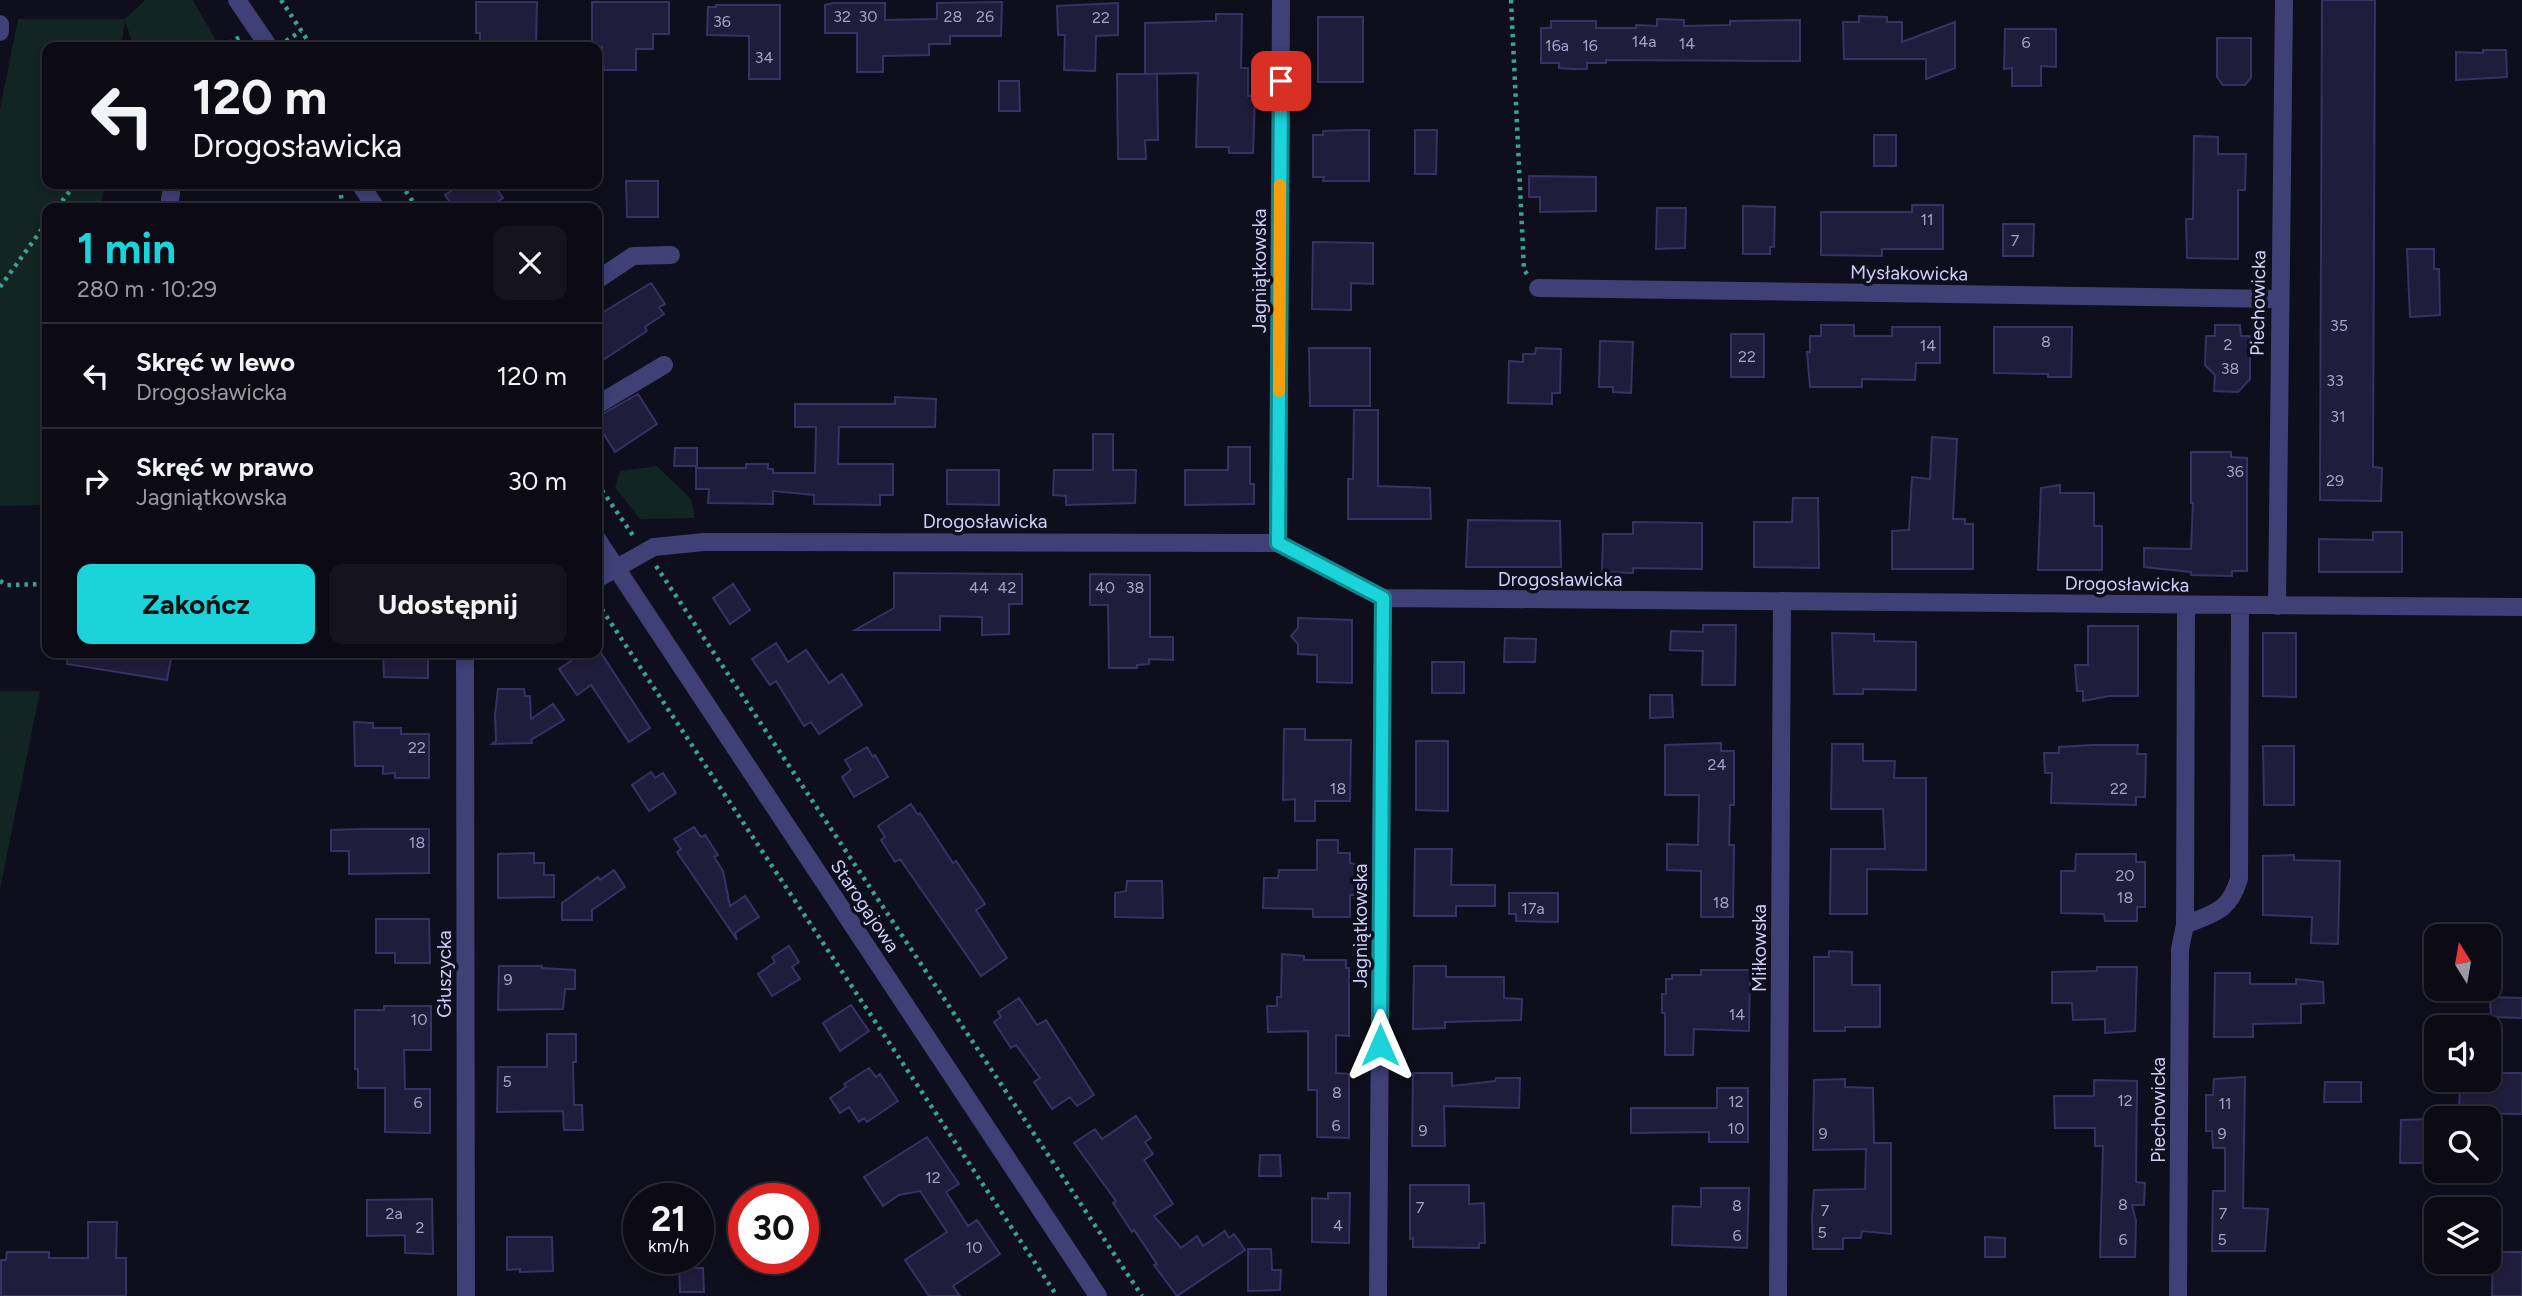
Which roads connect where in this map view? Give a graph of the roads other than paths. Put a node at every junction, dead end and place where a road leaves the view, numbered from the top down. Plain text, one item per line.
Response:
1 (237, 0) edge
2 (1281, 0) edge
3 (2284, 0) edge
4 (0, 24) edge
5 (0, 32) edge
6 (271, 42) edge
7 (671, 255) dead end
8 (602, 277) edge
9 (1538, 288) road end
10 (2279, 299) junction
11 (664, 365) dead end
12 (602, 402) edge
13 (1278, 543) junction
14 (602, 547) edge
15 (616, 568) junction
16 (602, 576) edge
17 (1383, 598) junction
18 (1782, 601) junction
19 (2186, 605) junction
20 (2240, 606) junction
21 (2277, 606) junction
22 (2522, 607) edge
23 (465, 658) edge
24 (2185, 925) junction
25 (466, 1296) edge
26 (1098, 1296) edge
27 (1378, 1296) edge
28 (1778, 1296) edge
29 (2178, 1296) edge

1 - 6 street
2 - 13 street, Jagniątkowska
3 - 10 street, Piechowicka
4 - 5 street
7 - 8 street
9 - 10 street, Mysłakowicka
10 - 21 street, Piechowicka
11 - 12 street
13 - 15 street, Drogosławicka
13 - 17 street, Drogosławicka
14 - 15 street, Starogajowa
15 - 16 street, Drogosławicka
15 - 26 street, Starogajowa
17 - 18 street, Drogosławicka
17 - 27 street, Jagniątkowska
18 - 19 street, Drogosławicka
18 - 28 street, Miłkowska
19 - 20 street, Drogosławicka
19 - 24 street, Piechowicka
20 - 21 street, Drogosławicka
20 - 24 street
21 - 22 street, Drogosławicka
23 - 25 street, Głuszycka
24 - 29 street, Piechowicka

